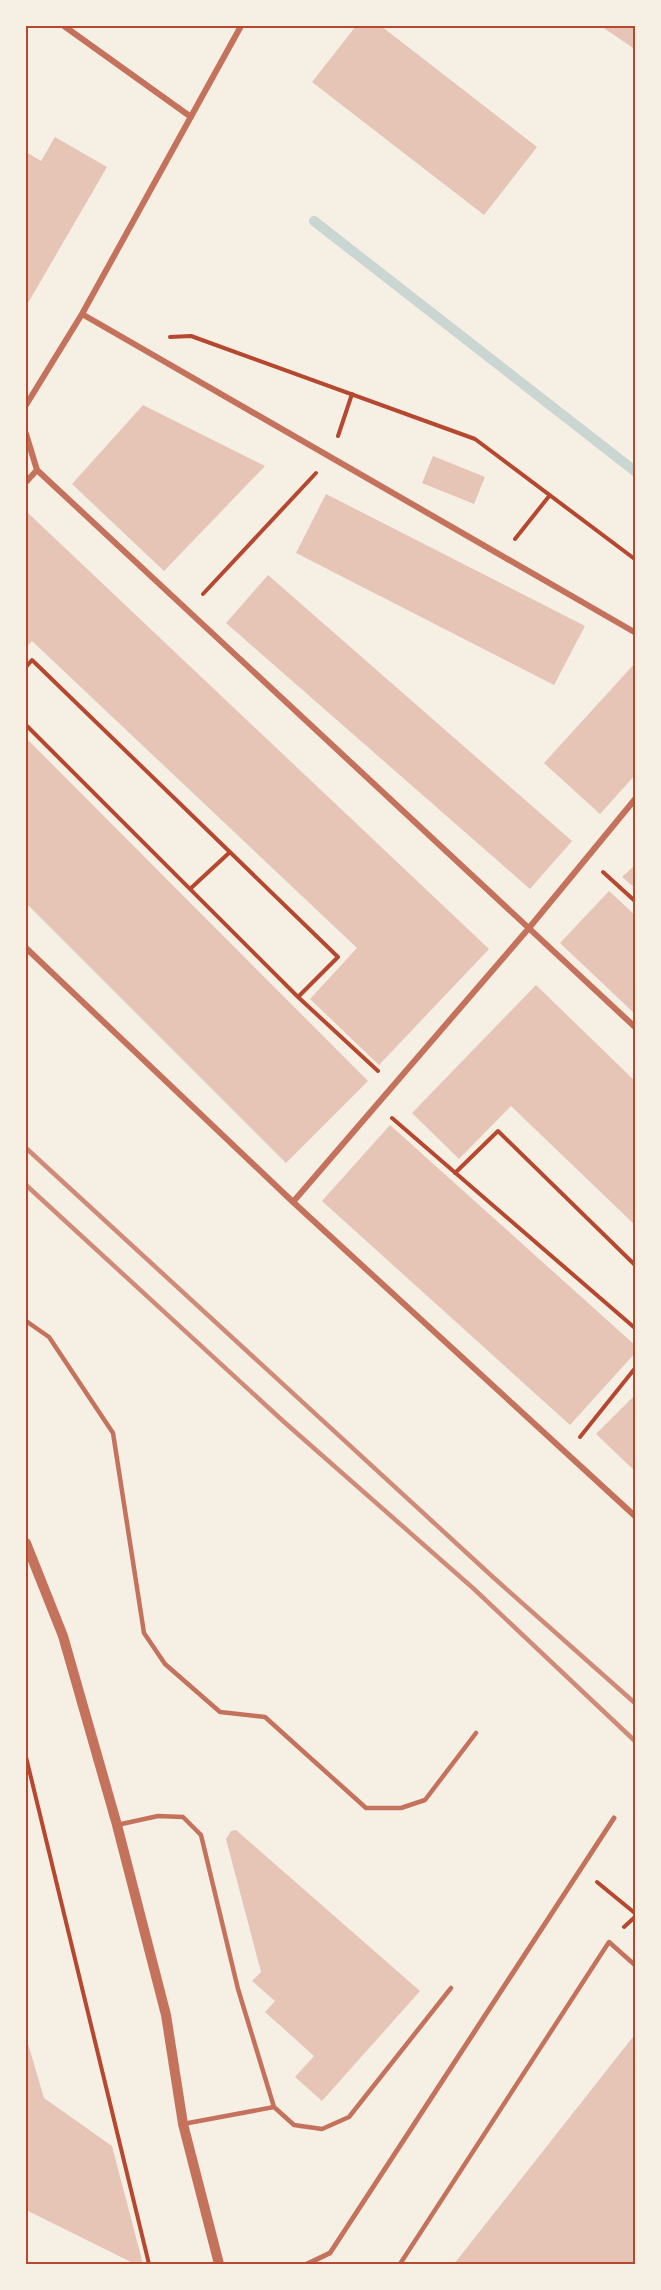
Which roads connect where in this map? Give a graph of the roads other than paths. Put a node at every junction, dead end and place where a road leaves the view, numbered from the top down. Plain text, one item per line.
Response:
1 (64, 26) edge
2 (241, 26) edge
3 (191, 117) junction
4 (82, 314) junction
5 (26, 405) edge
6 (26, 434) edge
7 (37, 470) junction
8 (26, 482) edge
9 (636, 633) edge
10 (636, 798) edge
11 (529, 928) junction
12 (26, 948) edge
13 (636, 1028) edge
14 (293, 1202) junction
15 (26, 1322) edge
16 (636, 1517) edge
17 (26, 1544) edge
18 (476, 1733) dead end
19 (614, 1818) dead end
20 (117, 1825) junction
21 (636, 1966) edge
22 (451, 1988) dead end
23 (274, 2107) junction
24 (183, 2124) junction
25 (219, 2265) edge
26 (307, 2265) edge
27 (400, 2265) edge

1 - 3 street
2 - 3 street
3 - 4 street
4 - 5 street
4 - 9 street
6 - 7 street
7 - 8 street
7 - 11 street
10 - 11 street
11 - 13 street
11 - 14 street
12 - 14 street
14 - 16 street
15 - 18 lane
17 - 20 street
19 - 26 street
20 - 23 lane
20 - 24 street
21 - 27 lane
22 - 23 lane
23 - 24 lane
24 - 25 street

